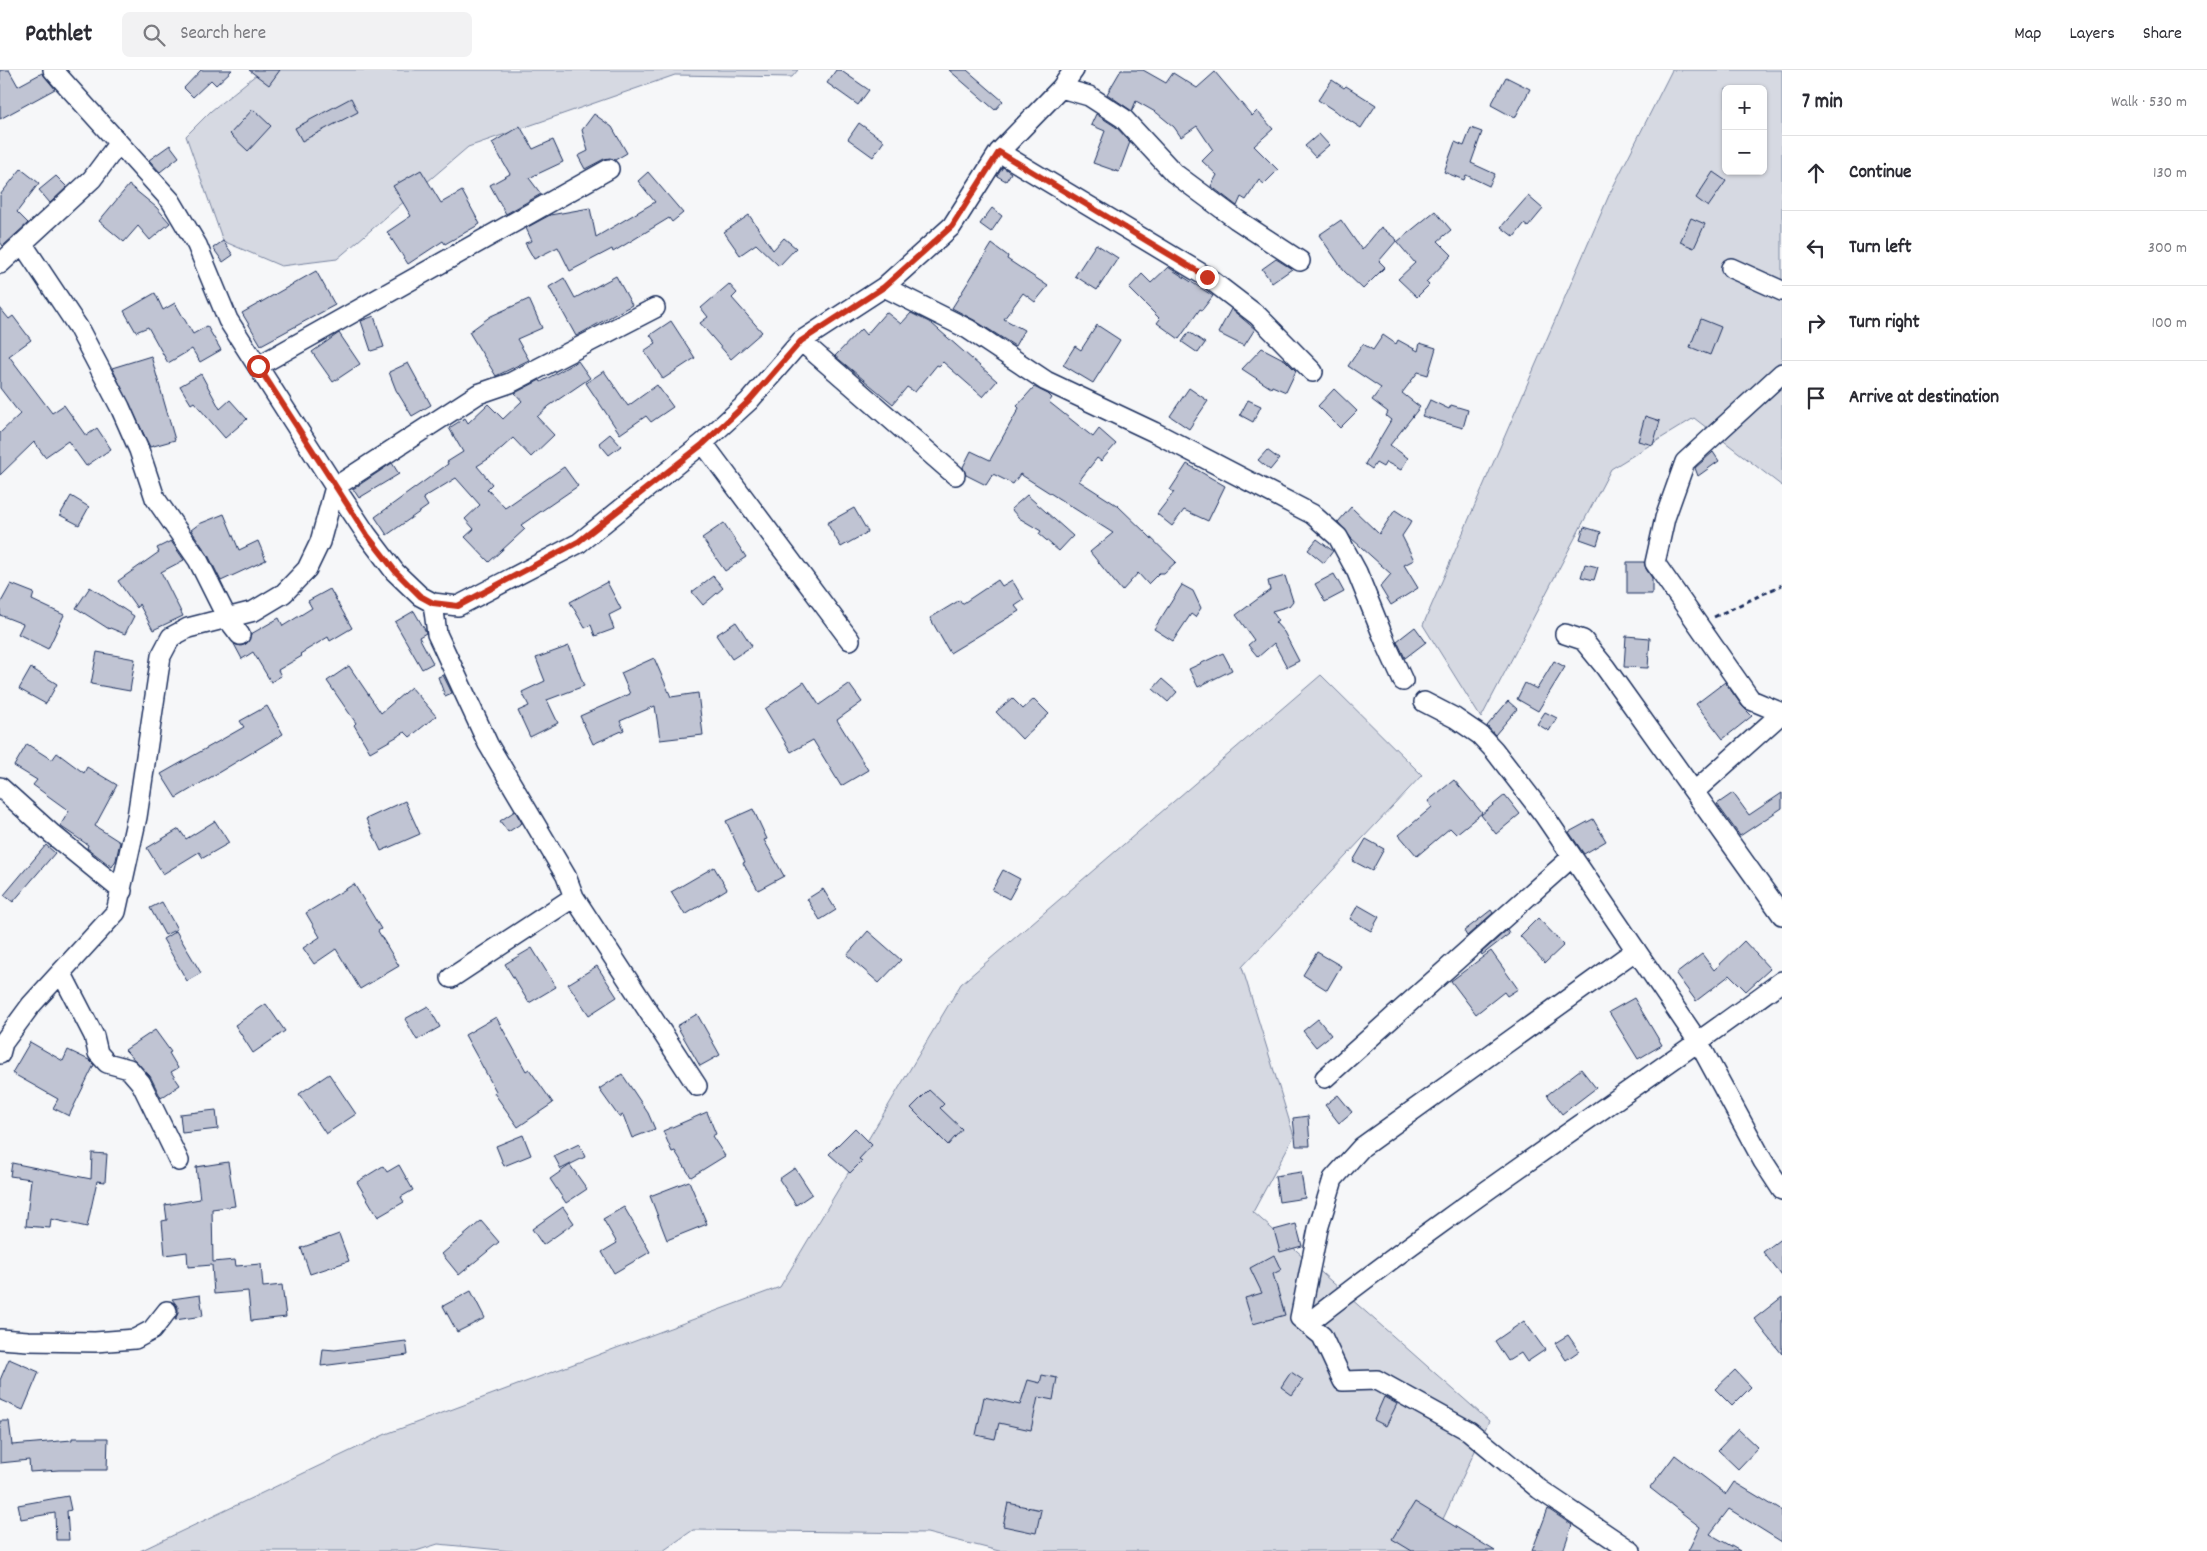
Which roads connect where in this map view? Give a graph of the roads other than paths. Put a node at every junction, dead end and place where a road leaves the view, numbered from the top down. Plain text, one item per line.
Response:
1 (53, 70) edge
2 (1073, 70) edge
3 (1060, 88) junction
4 (118, 144) junction
5 (999, 152) junction
6 (610, 169) dead end
7 (22, 243) junction
8 (1300, 261) dead end
9 (0, 264) edge
10 (1731, 268) dead end
11 (884, 287) junction
12 (1782, 290) edge
13 (656, 308) dead end
14 (801, 341) junction
15 (258, 366) junction
16 (1314, 372) dead end
17 (1782, 373) edge
18 (703, 444) junction
19 (955, 475) dead end
20 (335, 487) junction
21 (433, 603) junction
22 (227, 618) junction
23 (1565, 634) dead end
24 (240, 635) dead end
25 (850, 640) dead end
26 (1403, 681) dead end
27 (1424, 702) dead end
28 (1782, 713) edge
29 (0, 787) edge
30 (1695, 792) junction
31 (1572, 857) junction
32 (122, 891) junction
33 (574, 897) junction
34 (1782, 915) edge
35 (1636, 950) junction
36 (61, 972) junction
37 (451, 978) dead end
38 (1782, 981) edge
39 (1699, 1042) junction
40 (0, 1054) edge
41 (1325, 1078) dead end
42 (697, 1086) dead end
43 (179, 1161) dead end
44 (1782, 1190) edge
45 (167, 1311) dead end
46 (1307, 1324) junction
47 (0, 1339) edge
48 (1631, 1551) edge

1 - 4 street
2 - 3 street
3 - 5 street
3 - 8 street
4 - 7 street
4 - 15 street
5 - 11 street
5 - 16 street
6 - 15 street
7 - 9 street
7 - 22 street
10 - 12 street
11 - 14 street
11 - 26 street
13 - 20 street
14 - 18 street
14 - 19 street
15 - 20 street
17 - 28 street
18 - 21 street
18 - 25 street
20 - 21 street
20 - 22 street
21 - 33 street
22 - 24 street
22 - 32 street
23 - 30 street
27 - 31 street
28 - 30 street
29 - 32 street
30 - 34 street
31 - 35 street
31 - 41 street
32 - 36 street
33 - 37 street
33 - 42 street
35 - 39 street
35 - 46 street
36 - 40 street
36 - 43 street
38 - 39 street
39 - 44 street
39 - 46 street
45 - 47 street
46 - 48 street

